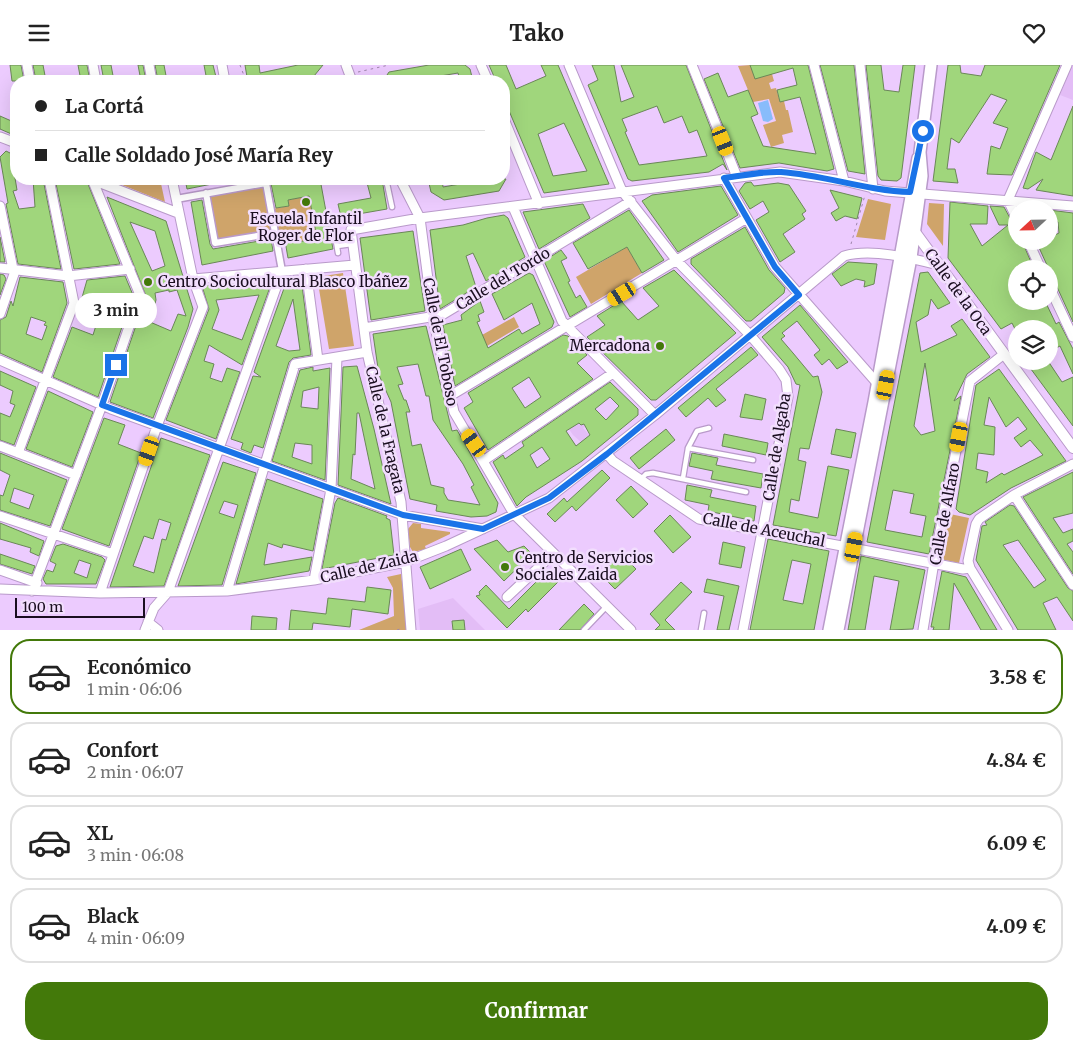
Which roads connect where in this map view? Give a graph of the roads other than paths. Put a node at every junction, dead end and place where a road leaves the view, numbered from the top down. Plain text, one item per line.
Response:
1 (569, 65) edge
2 (692, 65) edge
3 (814, 65) edge
4 (860, 65) edge
5 (931, 65) edge
6 (1067, 65) edge
7 (510, 134) edge
8 (737, 177) junction
9 (724, 178) junction
10 (844, 181) junction
11 (50, 185) edge
12 (95, 185) edge
13 (108, 185) edge
14 (173, 185) edge
15 (254, 185) edge
16 (266, 185) edge
17 (387, 185) edge
18 (403, 185) edge
19 (870, 188) junction
20 (622, 191) junction
21 (915, 192) junction
22 (206, 193) junction
23 (176, 199) junction
24 (1008, 200) joint
25 (631, 201) junction
26 (539, 204) junction
27 (1058, 205) edge
28 (0, 206) edge
29 (1073, 206) edge
30 (392, 207) dead end
31 (513, 207) junction
32 (178, 213) junction
33 (420, 218) junction
34 (747, 218) junction
35 (332, 219) dead end
36 (915, 232) junction
37 (275, 233) junction
38 (352, 244) junction
39 (337, 246) junction
40 (338, 253) dead end
41 (906, 258) junction
42 (535, 259) junction
43 (676, 261) junction
44 (355, 265) junction
45 (938, 265) junction
46 (0, 268) edge
47 (13, 269) junction
48 (130, 269) junction
49 (306, 269) junction
50 (282, 271) junction
51 (68, 276) junction
52 (193, 279) junction
53 (799, 295) junction
54 (1058, 304) edge
55 (0, 314) edge
56 (433, 318) junction
57 (567, 327) junction
58 (364, 328) junction
59 (1072, 332) edge
60 (750, 335) junction
61 (367, 352) junction
62 (1004, 355) junction
63 (337, 358) junction
64 (0, 360) edge
65 (318, 360) junction
66 (613, 373) junction
67 (44, 379) junction
68 (876, 383) junction
69 (450, 396) junction
70 (102, 405) junction
71 (655, 415) junction
72 (157, 426) junction
73 (709, 428) dead end
74 (0, 447) edge
75 (218, 447) junction
76 (688, 448) junction
77 (1073, 448) edge
78 (18, 453) junction
79 (607, 454) junction
80 (753, 460) dead end
81 (483, 461) junction
82 (1073, 464) edge
83 (265, 466) junction
84 (76, 475) junction
85 (683, 478) junction
86 (640, 480) junction
87 (331, 489) junction
88 (746, 493) dead end
89 (1014, 495) junction
90 (514, 514) junction
91 (403, 515) junction
92 (0, 516) edge
93 (483, 529) junction
94 (762, 531) junction
95 (53, 535) junction
96 (850, 546) junction
97 (553, 553) junction
98 (113, 554) junction
99 (404, 562) junction
100 (935, 564) junction
101 (970, 568) junction
102 (0, 570) edge
103 (314, 580) junction
104 (1073, 585) edge
105 (34, 587) junction
106 (0, 589) edge
107 (227, 591) junction
108 (168, 592) junction
109 (100, 593) junction
110 (508, 597) dead end
111 (606, 607) junction
112 (704, 613) dead end
113 (146, 626) edge
114 (158, 630) edge
115 (411, 630) edge
116 (584, 630) edge
117 (631, 630) edge
118 (701, 630) edge
119 (743, 630) edge
120 (829, 630) edge
121 (838, 630) edge
122 (923, 630) edge
123 (1008, 630) edge

1 - 20 street, Calle de Algaba
2 - 8 street
3 - 10 street
4 - 19 street
5 - 21 main road, Calle de la Oca
6 - 24 street
7 - 26 street
8 - 9 street
8 - 10 street
9 - 20 street
9 - 34 street
10 - 19 street
11 - 51 street
12 - 48 street
13 - 32 street
14 - 23 street
15 - 22 street
16 - 37 street
17 - 30 lane
18 - 33 street, Calle de El Toboso
19 - 21 street
20 - 25 street, Calle de Algaba
20 - 26 street
21 - 24 street
21 - 36 main road, Calle de la Oca
21 - 41 main road, Calle de la Oca
22 - 23 street
22 - 37 street
23 - 32 street
25 - 42 street, Calle del Tordo
25 - 43 street, Calle de Algaba
26 - 31 street
27 - 29 street
28 - 47 street
31 - 33 street
31 - 42 street
32 - 52 street
33 - 38 street, Calle de la Fragata
33 - 56 street, Calle de El Toboso
34 - 43 street
34 - 53 street
35 - 39 lane
36 - 41 main road, Calle de la Oca
36 - 45 street, Calle de la Oca
37 - 50 street
38 - 39 lane
38 - 44 street, Calle de la Fragata
39 - 40 lane
41 - 45 street
41 - 53 street, Calle de Zaida
41 - 68 main road
41 - 96 main road
42 - 56 street, Calle del Tordo
42 - 57 street
43 - 57 street
43 - 60 street, Calle de Algaba
44 - 49 street
44 - 58 street, Calle de la Fragata
45 - 62 street, Calle de la Oca
46 - 47 street
47 - 51 street
47 - 55 street
48 - 51 street
48 - 70 street
49 - 50 street
49 - 65 street
50 - 52 street
50 - 75 street
51 - 67 street
52 - 72 street
53 - 60 street, Calle de Zaida
53 - 68 street
54 - 59 street
56 - 58 street, Calle del Tordo
56 - 69 street, Calle de El Toboso
57 - 66 street
57 - 69 street
58 - 61 street, Calle de la Fragata
60 - 71 street, Calle de Zaida
60 - 94 street, Calle de Algaba
61 - 63 street
61 - 91 street, Calle de la Fragata
62 - 77 street, Calle de la Oca
62 - 100 street, Calle de Alfaro
63 - 65 street
63 - 87 street
64 - 67 street
65 - 83 street
66 - 71 street
66 - 81 street
67 - 70 street
67 - 78 street
68 - 96 main road
69 - 81 street, Calle de El Toboso
70 - 72 street
70 - 84 street
71 - 79 street, Calle de Zaida
72 - 75 street
72 - 98 street
73 - 76 lane
74 - 78 street
75 - 83 street
75 - 108 street
76 - 80 lane
76 - 85 lane
78 - 84 street
79 - 86 street, Calle de Aceuchal
79 - 90 street, Calle de Zaida
81 - 90 street, Calle de El Toboso
82 - 89 street
83 - 87 street
83 - 107 street
84 - 95 street
85 - 86 lane
85 - 88 lane
86 - 94 street, Calle de Aceuchal
87 - 91 street
87 - 103 street
89 - 101 street
89 - 104 street
90 - 93 street, Calle de Zaida
90 - 97 street, Calle de El Toboso
91 - 93 street
91 - 99 street, Calle de la Fragata
92 - 95 street
93 - 99 street, Calle de Zaida
94 - 96 street, Calle de Aceuchal
94 - 119 street, Calle de Algaba
95 - 98 street
95 - 105 street
96 - 100 street, Calle de Aceuchal
96 - 120 main road
96 - 121 main road
97 - 110 street
97 - 111 street, Calle de El Toboso
98 - 109 street
99 - 103 street, Calle de Zaida
99 - 115 street, Calle de la Fragata
100 - 101 street, Calle de Aceuchal
100 - 122 street, Calle de Alfaro
101 - 123 street
102 - 105 street
103 - 107 street, Calle de Zaida
105 - 106 street, Calle de Zaida
105 - 109 street, Calle de Zaida
107 - 108 street, Calle de Zaida
108 - 109 street, Calle de Zaida
108 - 113 street
111 - 116 lane
111 - 117 street, Calle de El Toboso
112 - 118 lane
113 - 114 street

